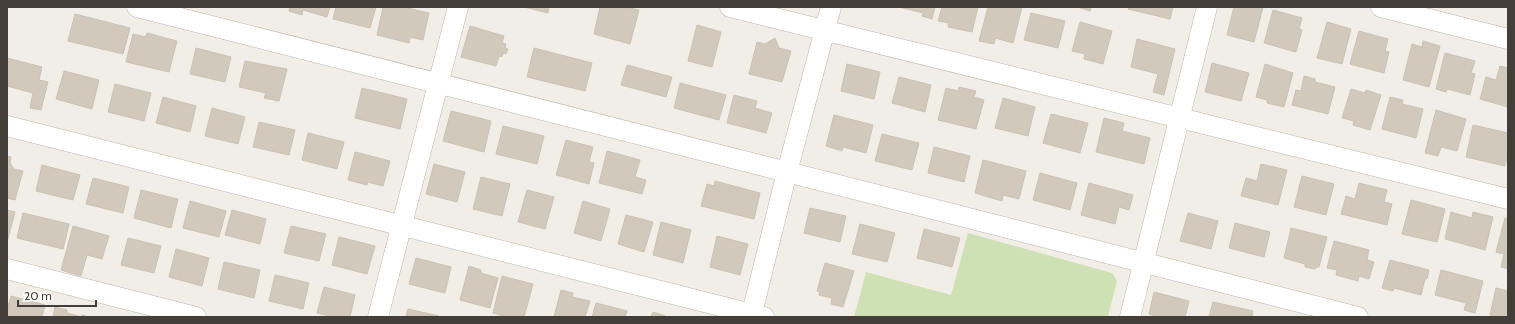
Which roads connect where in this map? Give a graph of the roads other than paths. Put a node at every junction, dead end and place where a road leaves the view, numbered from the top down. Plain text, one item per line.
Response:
1 (137, 7) edge
2 (458, 7) edge
3 (730, 7) edge
4 (831, 7) edge
5 (1207, 7) edge
6 (1381, 7) edge
7 (825, 30) junction
8 (1508, 39) edge
9 (437, 83) junction
10 (1179, 118) junction
11 (7, 126) edge
12 (787, 172) junction
13 (1508, 199) edge
14 (402, 225) junction
15 (1145, 263) junction
16 (7, 269) edge
17 (756, 316) edge
18 (196, 317) edge
19 (378, 317) edge
20 (1130, 317) edge
21 (1358, 317) edge

1 - 9 street
2 - 9 street
3 - 7 street
4 - 7 street
5 - 10 street
6 - 8 street
7 - 10 street
7 - 12 street
9 - 12 street
9 - 14 street
10 - 13 street
10 - 15 street
11 - 14 street
12 - 15 street
12 - 17 street
14 - 17 street
14 - 19 street
15 - 20 street
15 - 21 street
16 - 18 street

